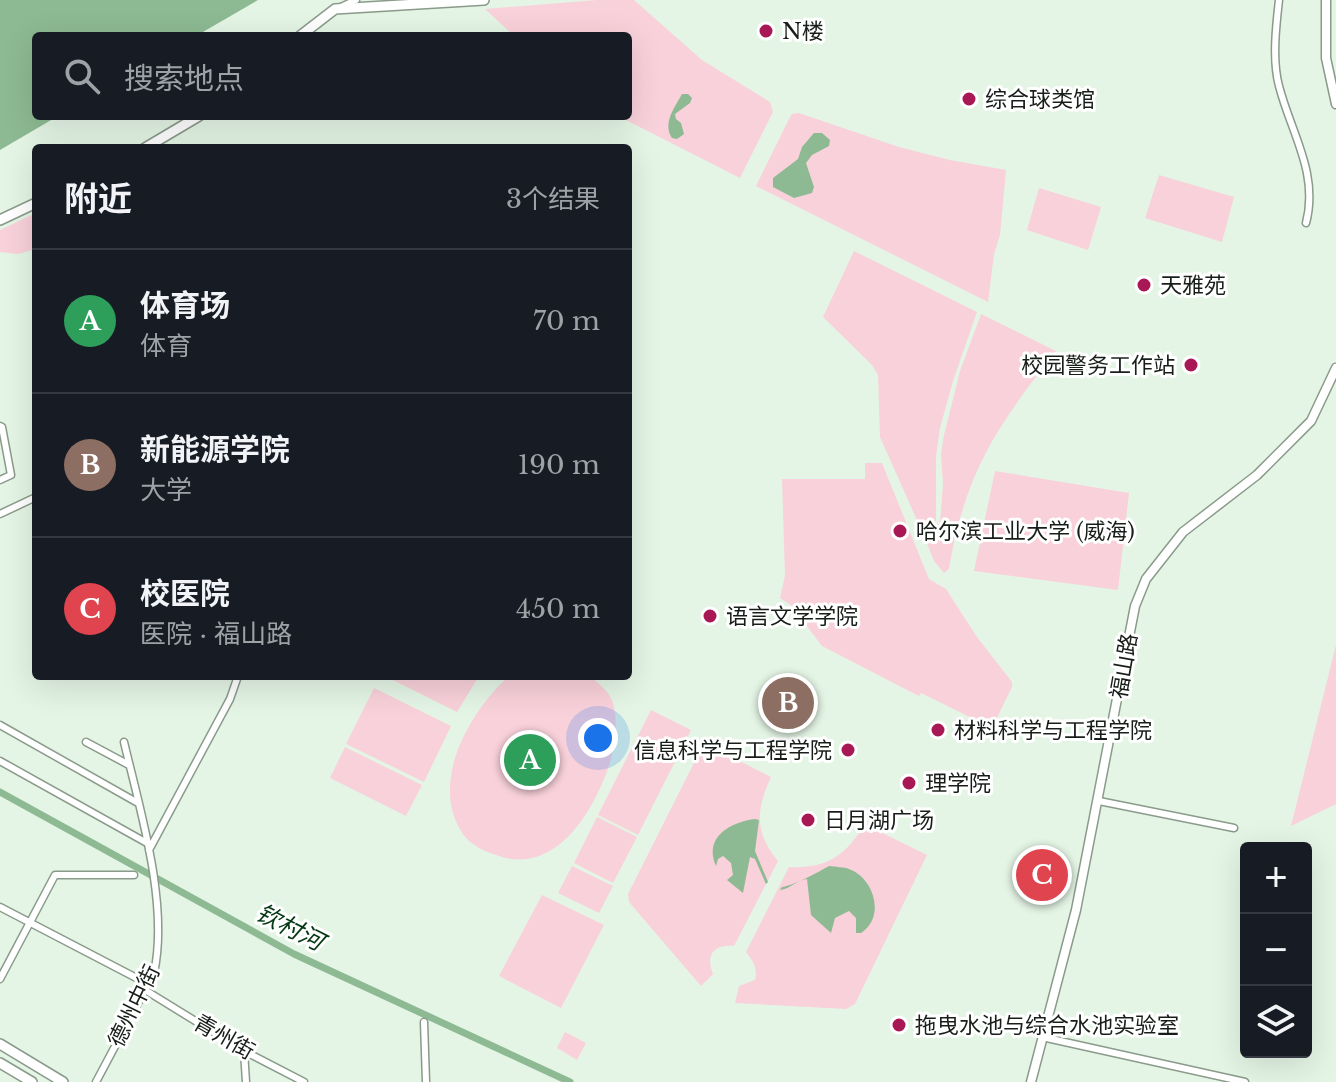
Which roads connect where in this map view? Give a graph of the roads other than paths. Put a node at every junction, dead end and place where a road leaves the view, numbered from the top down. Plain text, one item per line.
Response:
1 (356, 0) edge
2 (484, 0) edge
3 (1279, 0) edge
4 (1326, 0) edge
5 (335, 9) junction
6 (305, 32) edge
7 (1336, 104) edge
8 (192, 120) edge
9 (152, 144) edge
10 (32, 205) edge
11 (0, 220) edge
12 (1306, 223) dead end
13 (1336, 368) edge
14 (0, 426) edge
15 (0, 480) edge
16 (32, 499) edge
17 (0, 514) edge
18 (237, 680) edge
19 (0, 725) edge
20 (86, 742) dead end
21 (124, 742) dead end
22 (0, 761) edge
23 (129, 765) junction
24 (1099, 801) junction
25 (138, 803) junction
26 (1234, 828) dead end
27 (148, 847) junction
28 (134, 875) dead end
29 (0, 907) edge
30 (30, 923) junction
31 (0, 979) edge
32 (146, 987) junction
33 (424, 1022) dead end
34 (1041, 1037) junction
35 (0, 1044) edge
36 (244, 1051) junction
37 (0, 1063) edge
38 (1206, 1078) edge
39 (32, 1082) edge
40 (63, 1082) edge
41 (96, 1082) edge
42 (246, 1082) edge
43 (304, 1082) edge
44 (426, 1082) edge
45 (1031, 1082) edge
46 (1245, 1082) edge

1 - 5 street
2 - 5 main road
3 - 12 street
4 - 7 main road
5 - 6 main road
8 - 9 main road
10 - 11 main road
13 - 24 main road, 福山路
14 - 15 street
16 - 17 street
18 - 27 street
19 - 25 street
20 - 23 street
21 - 23 street, 德州中街
22 - 27 street
23 - 25 street, 德州中街
24 - 26 street
24 - 34 main road, 福山路
25 - 27 street, 德州中街
27 - 32 street, 德州中街
28 - 30 street
29 - 30 street, 青州街
30 - 31 street
30 - 32 street, 青州街
32 - 36 street, 青州街
32 - 41 street, 德州中街
33 - 44 street
34 - 38 street
34 - 45 main road, 福山路
35 - 40 main road
36 - 42 street
36 - 43 street, 青州街
37 - 39 main road
38 - 46 street

